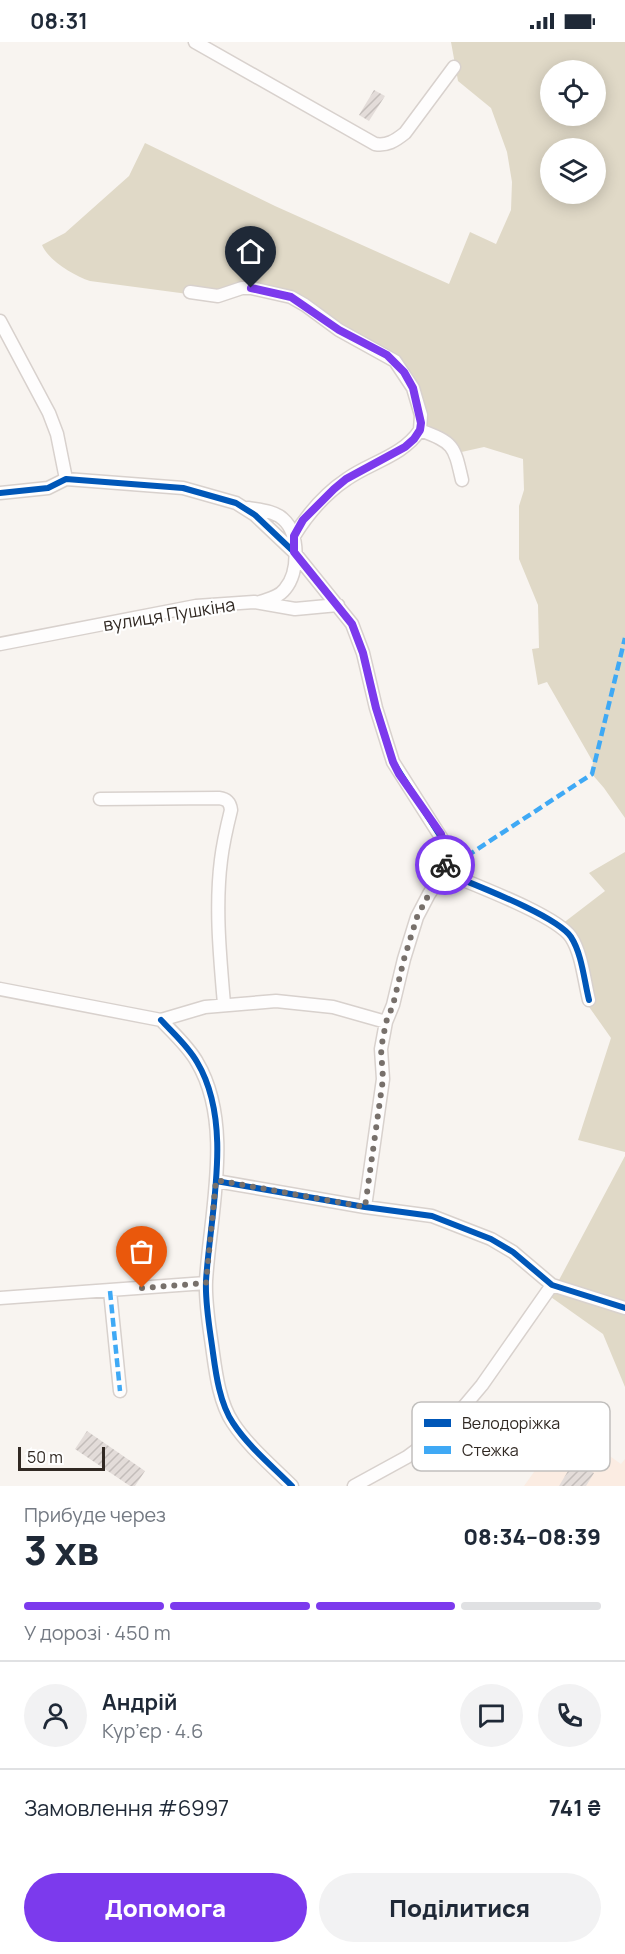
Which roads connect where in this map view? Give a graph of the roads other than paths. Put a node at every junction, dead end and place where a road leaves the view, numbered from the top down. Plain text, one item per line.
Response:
1 (195, 42) edge
2 (454, 67) dead end
3 (190, 292) dead end
4 (0, 321) edge
5 (420, 430) junction
6 (66, 479) junction
7 (462, 480) dead end
8 (0, 492) edge
9 (244, 507) junction
10 (294, 536) junction
11 (294, 552) junction
12 (259, 602) junction
13 (338, 604) junction
14 (0, 644) edge
15 (100, 800) dead end
16 (444, 872) junction
17 (0, 989) edge
18 (589, 999) dead end
19 (224, 1004) junction
20 (161, 1020) junction
21 (386, 1022) junction
22 (216, 1180) junction
23 (365, 1207) junction
24 (206, 1283) junction
25 (552, 1284) junction
26 (110, 1291) junction
27 (0, 1298) edge
28 (625, 1308) edge
29 (120, 1391) dead end
30 (468, 1402) edge
31 (412, 1453) edge
32 (292, 1486) edge
33 (354, 1486) edge

1 - 2 street
3 - 5 street
4 - 6 street
5 - 7 street
5 - 10 street
6 - 8 street
6 - 9 street
9 - 10 street
9 - 11 street
10 - 11 street
11 - 12 street
11 - 13 street
12 - 13 street, вулиця Пушкіна
12 - 14 street, вулиця Пушкіна
13 - 16 street
15 - 19 street
16 - 18 street
16 - 21 street
17 - 20 street
19 - 20 street
19 - 21 street
20 - 22 street
21 - 23 street
22 - 23 street
22 - 24 street
23 - 25 street
24 - 26 street
24 - 32 street
25 - 28 street
25 - 30 street
26 - 27 street
26 - 29 street
31 - 33 street

